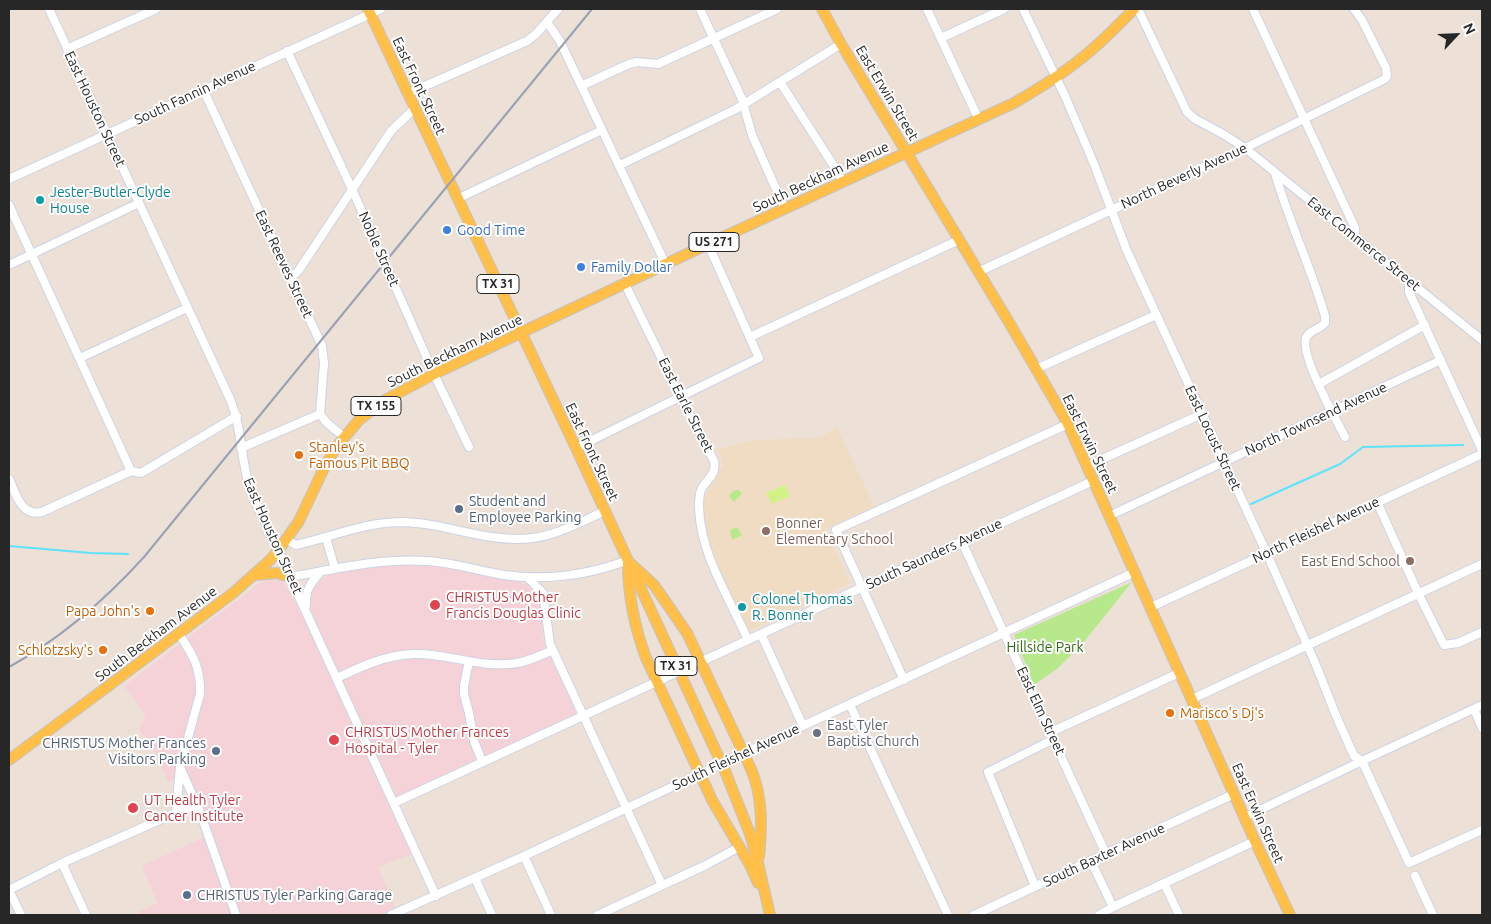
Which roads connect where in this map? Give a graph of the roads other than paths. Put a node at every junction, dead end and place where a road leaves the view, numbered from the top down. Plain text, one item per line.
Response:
1 (49, 9) edge
2 (156, 9) edge
3 (381, 9) edge
4 (558, 9) edge
5 (700, 9) edge
6 (776, 9) edge
7 (822, 9) edge
8 (928, 9) edge
9 (1004, 9) edge
10 (1023, 9) edge
11 (1134, 9) edge
12 (1138, 9) edge
13 (1253, 9) edge
14 (1354, 9) edge
15 (369, 11) edge
16 (547, 22) junction
17 (941, 38) junction
18 (714, 39) junction
19 (841, 44) junction
20 (67, 49) junction
21 (287, 51) junction
22 (1056, 77) junction
23 (780, 82) junction
24 (581, 86) junction
25 (203, 89) junction
26 (407, 94) junction
27 (744, 104) junction
28 (414, 108) junction
29 (1305, 118) junction
30 (979, 120) junction
31 (602, 130) junction
32 (107, 134) junction
33 (1245, 148) junction
34 (908, 153) junction
35 (620, 165) junction
36 (1275, 173) junction
37 (9, 179) edge
38 (843, 183) junction
39 (352, 189) junction
40 (457, 199) junction
41 (139, 203) junction
42 (9, 205) edge
43 (785, 209) junction
44 (1112, 210) junction
45 (1355, 238) junction
46 (959, 240) junction
47 (708, 244) junction
48 (32, 254) junction
49 (9, 265) edge
50 (666, 265) junction
51 (978, 272) junction
52 (291, 278) junction
53 (1409, 280) junction
54 (626, 284) junction
55 (187, 308) junction
56 (1156, 314) junction
57 (1425, 325) junction
58 (522, 334) junction
59 (750, 337) junction
60 (1482, 340) edge
61 (80, 358) junction
62 (1441, 360) junction
63 (1036, 369) junction
64 (434, 374) junction
65 (1319, 384) junction
66 (680, 396) junction
67 (1332, 412) junction
68 (320, 414) junction
69 (1202, 414) junction
70 (237, 416) junction
71 (1068, 424) junction
72 (344, 437) junction
73 (1345, 437) dead end
74 (469, 447) dead end
75 (241, 448) junction
76 (576, 448) junction
77 (1482, 450) edge
78 (1482, 454) edge
79 (1224, 463) junction
80 (1087, 466) junction
81 (131, 471) junction
82 (9, 479) edge
83 (1093, 481) junction
84 (1377, 502) junction
85 (605, 511) junction
86 (1109, 516) junction
87 (326, 538) junction
88 (287, 540) junction
89 (962, 542) junction
90 (278, 552) junction
91 (1267, 554) junction
92 (628, 560) junction
93 (1482, 564) edge
94 (335, 569) junction
95 (320, 572) junction
96 (1135, 572) junction
97 (254, 575) junction
98 (290, 577) junction
99 (527, 577) junction
100 (553, 577) junction
101 (862, 587) junction
102 (543, 593) junction
103 (1419, 595) junction
104 (1151, 608) junction
105 (306, 609) junction
106 (1004, 632) junction
107 (1482, 632) edge
108 (179, 634) junction
109 (761, 634) junction
110 (748, 640) junction
111 (1308, 646) junction
112 (553, 650) junction
113 (469, 661) junction
114 (697, 663) junction
115 (1179, 673) junction
116 (337, 678) junction
117 (661, 680) junction
118 (904, 680) junction
119 (1192, 699) junction
120 (850, 704) junction
121 (1482, 705) edge
122 (1474, 709) junction
123 (583, 715) junction
124 (803, 726) junction
125 (1482, 728) edge
126 (1053, 736) junction
127 (740, 755) junction
128 (9, 760) edge
129 (1362, 760) junction
130 (482, 762) junction
131 (180, 767) junction
132 (704, 772) junction
133 (1234, 794) junction
134 (394, 803) junction
135 (196, 804) junction
136 (626, 808) junction
137 (176, 813) junction
138 (1244, 817) junction
139 (1482, 830) edge
140 (1255, 841) junction
141 (739, 847) junction
142 (1106, 854) junction
143 (524, 856) junction
144 (1091, 861) junction
145 (62, 863) junction
146 (758, 863) junction
147 (1415, 876) dead end
148 (475, 878) junction
149 (1164, 884) junction
150 (662, 885) junction
151 (1035, 886) junction
152 (9, 890) edge
153 (436, 896) junction
154 (1113, 907) junction
155 (769, 912) edge
156 (402, 913) edge
157 (21, 915) edge
158 (86, 915) edge
159 (236, 915) edge
160 (391, 915) edge
161 (492, 915) edge
162 (551, 915) edge
163 (598, 915) edge
164 (948, 915) edge
165 (974, 915) edge
166 (1099, 915) edge
167 (1179, 915) edge
168 (1290, 915) edge
169 (1433, 915) edge

1 - 20 street, East Houston Street
2 - 20 street
3 - 15 street, South Fannin Avenue
4 - 16 street
5 - 18 street
6 - 18 street
7 - 19 main road, East Erwin Street
8 - 17 street
9 - 17 street
10 - 22 street, East Locust Street
11 - 22 main road, US 271
12 - 33 street, East Commerce Street
13 - 29 street
14 - 29 street, North Beverly Avenue
15 - 21 street, South Fannin Avenue
15 - 26 main road, East Front Street / TX 31
16 - 24 street
16 - 26 street
17 - 30 street
18 - 24 street
18 - 27 street
19 - 23 street
19 - 34 main road, East Erwin Street
20 - 32 street, East Houston Street
21 - 25 street, South Fannin Avenue
21 - 39 street, Noble Street
22 - 30 main road, US 271
22 - 44 street, East Locust Street
23 - 27 street
23 - 38 street
24 - 31 street
25 - 32 street, South Fannin Avenue
25 - 52 street, East Reeves Street
26 - 28 main road, East Front Street / TX 31
27 - 35 street
27 - 43 street
28 - 39 street
28 - 40 main road, East Front Street / TX 31
29 - 33 street, North Beverly Avenue
29 - 45 street
30 - 34 main road, US 271
31 - 35 street
31 - 40 street
32 - 37 street, South Fannin Avenue
32 - 41 street, East Houston Street
33 - 36 street, East Commerce Street
33 - 44 street, North Beverly Avenue
34 - 38 main road, South Beckham Avenue / US 271
34 - 46 main road, East Erwin Street
35 - 50 street
36 - 45 street, East Commerce Street
36 - 65 street
38 - 43 main road, South Beckham Avenue / US 271
39 - 52 street
39 - 64 street, Noble Street
40 - 58 main road, East Front Street / TX 31
41 - 48 street
41 - 55 street, East Houston Street
42 - 48 street
43 - 47 main road, South Beckham Avenue / US 271
44 - 51 street, North Beverly Avenue
44 - 56 street, East Locust Street
45 - 53 street, East Commerce Street
46 - 51 main road, East Erwin Street
46 - 59 street
47 - 50 main road, South Beckham Avenue / US 271
47 - 59 street
48 - 49 street
48 - 61 street
50 - 54 main road, South Beckham Avenue / US 271
51 - 63 main road, East Erwin Street
52 - 68 street, East Reeves Street
53 - 57 street
53 - 60 street, East Commerce Street
54 - 58 main road, South Beckham Avenue / US 271
54 - 66 street, East Earle Street
55 - 61 street
55 - 70 street, East Houston Street
56 - 63 street
56 - 69 street, East Locust Street
57 - 62 street
57 - 65 street
58 - 64 main road, South Beckham Avenue / TX 155
58 - 76 main road, East Front Street / TX 31
59 - 66 street
61 - 81 street
62 - 67 street, North Townsend Avenue
62 - 77 street
63 - 71 main road, East Erwin Street
64 - 72 main road, South Beckham Avenue / TX 155
64 - 74 street, Noble Street
65 - 67 street
66 - 76 street
66 - 110 street, East Earle Street
67 - 73 street
67 - 79 street, North Townsend Avenue
68 - 72 street
68 - 75 street
69 - 79 street, East Locust Street
69 - 80 street
70 - 75 street, East Houston Street
70 - 81 street
71 - 80 main road, East Erwin Street
71 - 101 street
72 - 88 main road, South Beckham Avenue / TX 155
75 - 90 street, East Houston Street
76 - 85 main road, East Front Street / TX 31
78 - 84 street, North Fleishel Avenue
79 - 86 street, North Townsend Avenue
79 - 91 street, East Locust Street
80 - 83 main road, East Erwin Street
81 - 82 street
83 - 86 main road, East Erwin Street
83 - 89 street, South Saunders Avenue
84 - 91 street, North Fleishel Avenue
84 - 103 street
85 - 87 street
85 - 92 main road, East Front Street / TX 31
86 - 96 main road, East Erwin Street
87 - 88 street
87 - 94 street
88 - 90 main road, South Beckham Avenue / TX 155
89 - 101 street, South Saunders Avenue
89 - 106 street, East Elm Street
90 - 97 main road, South Beckham Avenue / TX 155
90 - 98 street, East Houston Street
91 - 104 street, North Fleishel Avenue
91 - 111 street, East Locust Street
92 - 100 street
92 - 114 main road
92 - 117 main road
92 - 146 main road, East Front Street / TX 31
93 - 103 street
94 - 95 street
94 - 99 street
95 - 98 street
95 - 105 street
96 - 104 main road, East Erwin Street
96 - 106 street, South Fleishel Avenue
97 - 98 main road
97 - 108 main road, South Beckham Avenue / TX 155
98 - 105 street, East Houston Street
99 - 100 street
99 - 102 street
100 - 102 street
101 - 109 street, South Saunders Avenue
101 - 118 street
102 - 112 street
103 - 107 street
103 - 111 street
104 - 115 main road, East Erwin Street
105 - 116 street, East Houston Street
106 - 118 street, South Fleishel Avenue
106 - 126 street, East Elm Street
108 - 128 main road, South Beckham Avenue / TX 155
108 - 131 street
109 - 110 street, South Saunders Avenue
109 - 124 street
110 - 114 street, South Saunders Avenue
111 - 119 street
111 - 129 street, East Locust Street
112 - 113 street
112 - 123 street
113 - 116 street
113 - 130 street
114 - 117 street, South Saunders Avenue, bridge
114 - 127 main road
115 - 119 main road, East Erwin Street
115 - 126 street
116 - 134 street, East Houston Street
117 - 123 street, South Saunders Avenue
117 - 132 main road
118 - 120 street, South Fleishel Avenue
119 - 133 main road, East Erwin Street
120 - 124 street, South Fleishel Avenue
120 - 164 street
121 - 122 street
122 - 125 street
122 - 129 street
123 - 130 street, South Saunders Avenue
123 - 136 street
124 - 127 street, South Fleishel Avenue
126 - 142 street, East Elm Street
126 - 151 street
127 - 132 street, South Fleishel Avenue, bridge
127 - 146 main road
129 - 138 street
129 - 139 street, East Locust Street
130 - 134 street, South Saunders Avenue
131 - 135 street
131 - 137 street
132 - 136 street, South Fleishel Avenue
132 - 141 main road
133 - 138 main road, East Erwin Street
133 - 142 street, South Baxter Avenue
134 - 153 street, East Houston Street
135 - 137 street
135 - 159 street
136 - 143 street, South Fleishel Avenue
136 - 150 street
137 - 145 street
138 - 140 main road, East Erwin Street
140 - 149 street
140 - 168 main road, East Erwin Street
141 - 150 street
141 - 155 main road
142 - 144 street, South Baxter Avenue
143 - 148 street, South Fleishel Avenue
143 - 162 street
144 - 151 street, South Baxter Avenue
144 - 154 street
145 - 152 street
145 - 158 street
146 - 155 main road, East Front Street / TX 31
147 - 169 street
148 - 153 street, South Fleishel Avenue
148 - 161 street
149 - 154 street
149 - 167 street
150 - 163 street
151 - 165 street, South Baxter Avenue
152 - 157 street
153 - 156 street, South Fleishel Avenue
154 - 166 street
156 - 160 street, South Fleishel Avenue

